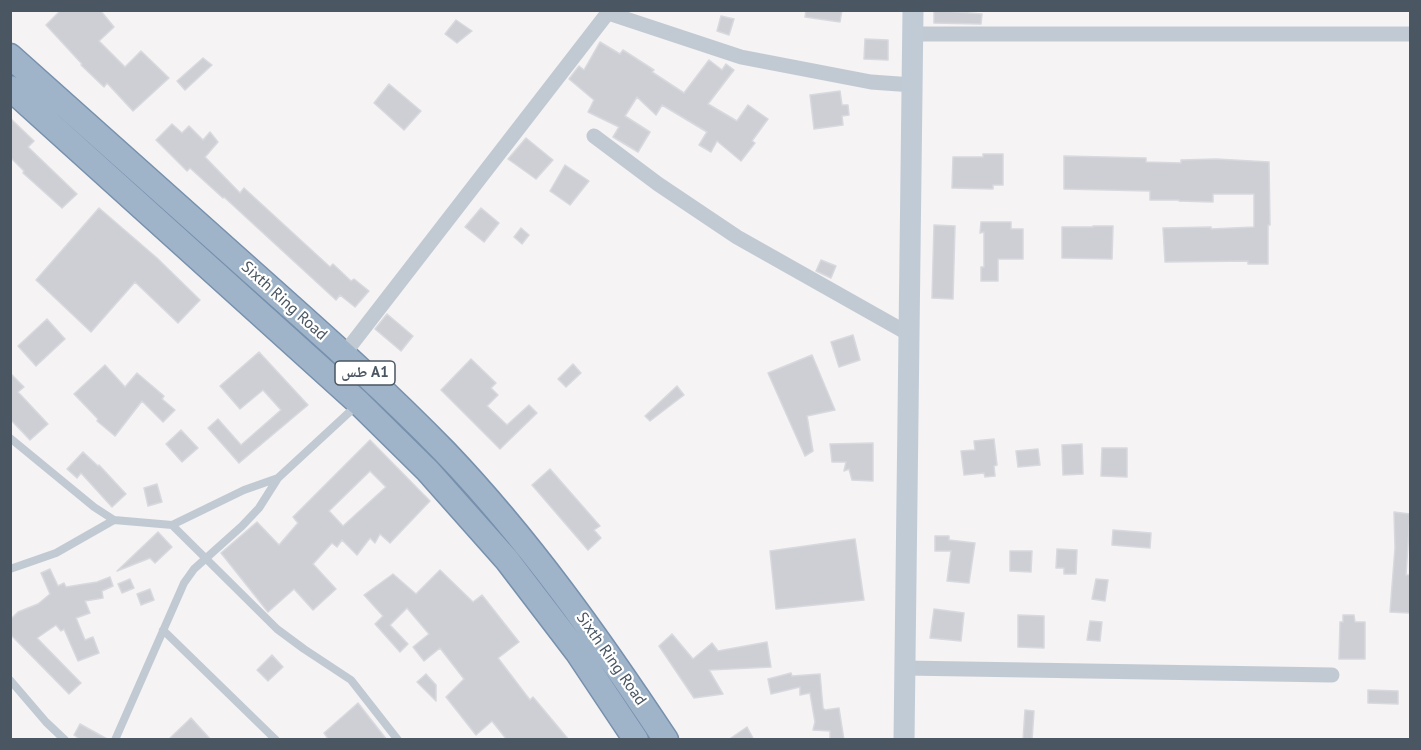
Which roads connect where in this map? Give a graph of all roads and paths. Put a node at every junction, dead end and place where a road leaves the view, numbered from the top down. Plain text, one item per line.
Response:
1 (914, 10) edge
2 (609, 12) edge
3 (914, 34) junction
4 (1410, 34) edge
5 (10, 56) edge
6 (913, 85) junction
7 (10, 88) edge
8 (594, 136) dead end
9 (909, 334) junction
10 (344, 354) junction
11 (378, 385) junction
12 (359, 403) junction
13 (10, 438) edge
14 (278, 478) junction
15 (114, 520) junction
16 (172, 525) junction
17 (206, 559) junction
18 (10, 569) edge
19 (548, 572) junction
20 (528, 588) junction
21 (164, 630) junction
22 (904, 668) junction
23 (1332, 675) dead end
24 (10, 680) edge
25 (66, 740) edge
26 (114, 740) edge
27 (276, 740) edge
28 (398, 740) edge
29 (636, 740) edge
30 (666, 740) edge
31 (904, 740) edge

1 - 3 main road
2 - 6 street
2 - 10 street
3 - 4 street
3 - 6 main road
5 - 10 highway, Sixth Ring Road / طس A1
6 - 9 main road
7 - 12 highway, Sixth Ring Road / طس A1
8 - 9 street
9 - 22 main road
10 - 11 highway, Sixth Ring Road / طس A1
11 - 12 highway
11 - 19 highway, Sixth Ring Road / طس A1
12 - 14 lane
12 - 20 highway, Sixth Ring Road / طس A1
13 - 15 lane
14 - 16 lane
14 - 17 lane
15 - 16 lane
15 - 18 lane
16 - 17 lane
17 - 21 lane
17 - 28 lane
19 - 20 highway
19 - 30 highway, Sixth Ring Road / طس A1
20 - 29 highway, Sixth Ring Road / طس A1
21 - 26 lane
21 - 27 lane
22 - 23 street
22 - 31 main road
24 - 25 lane

